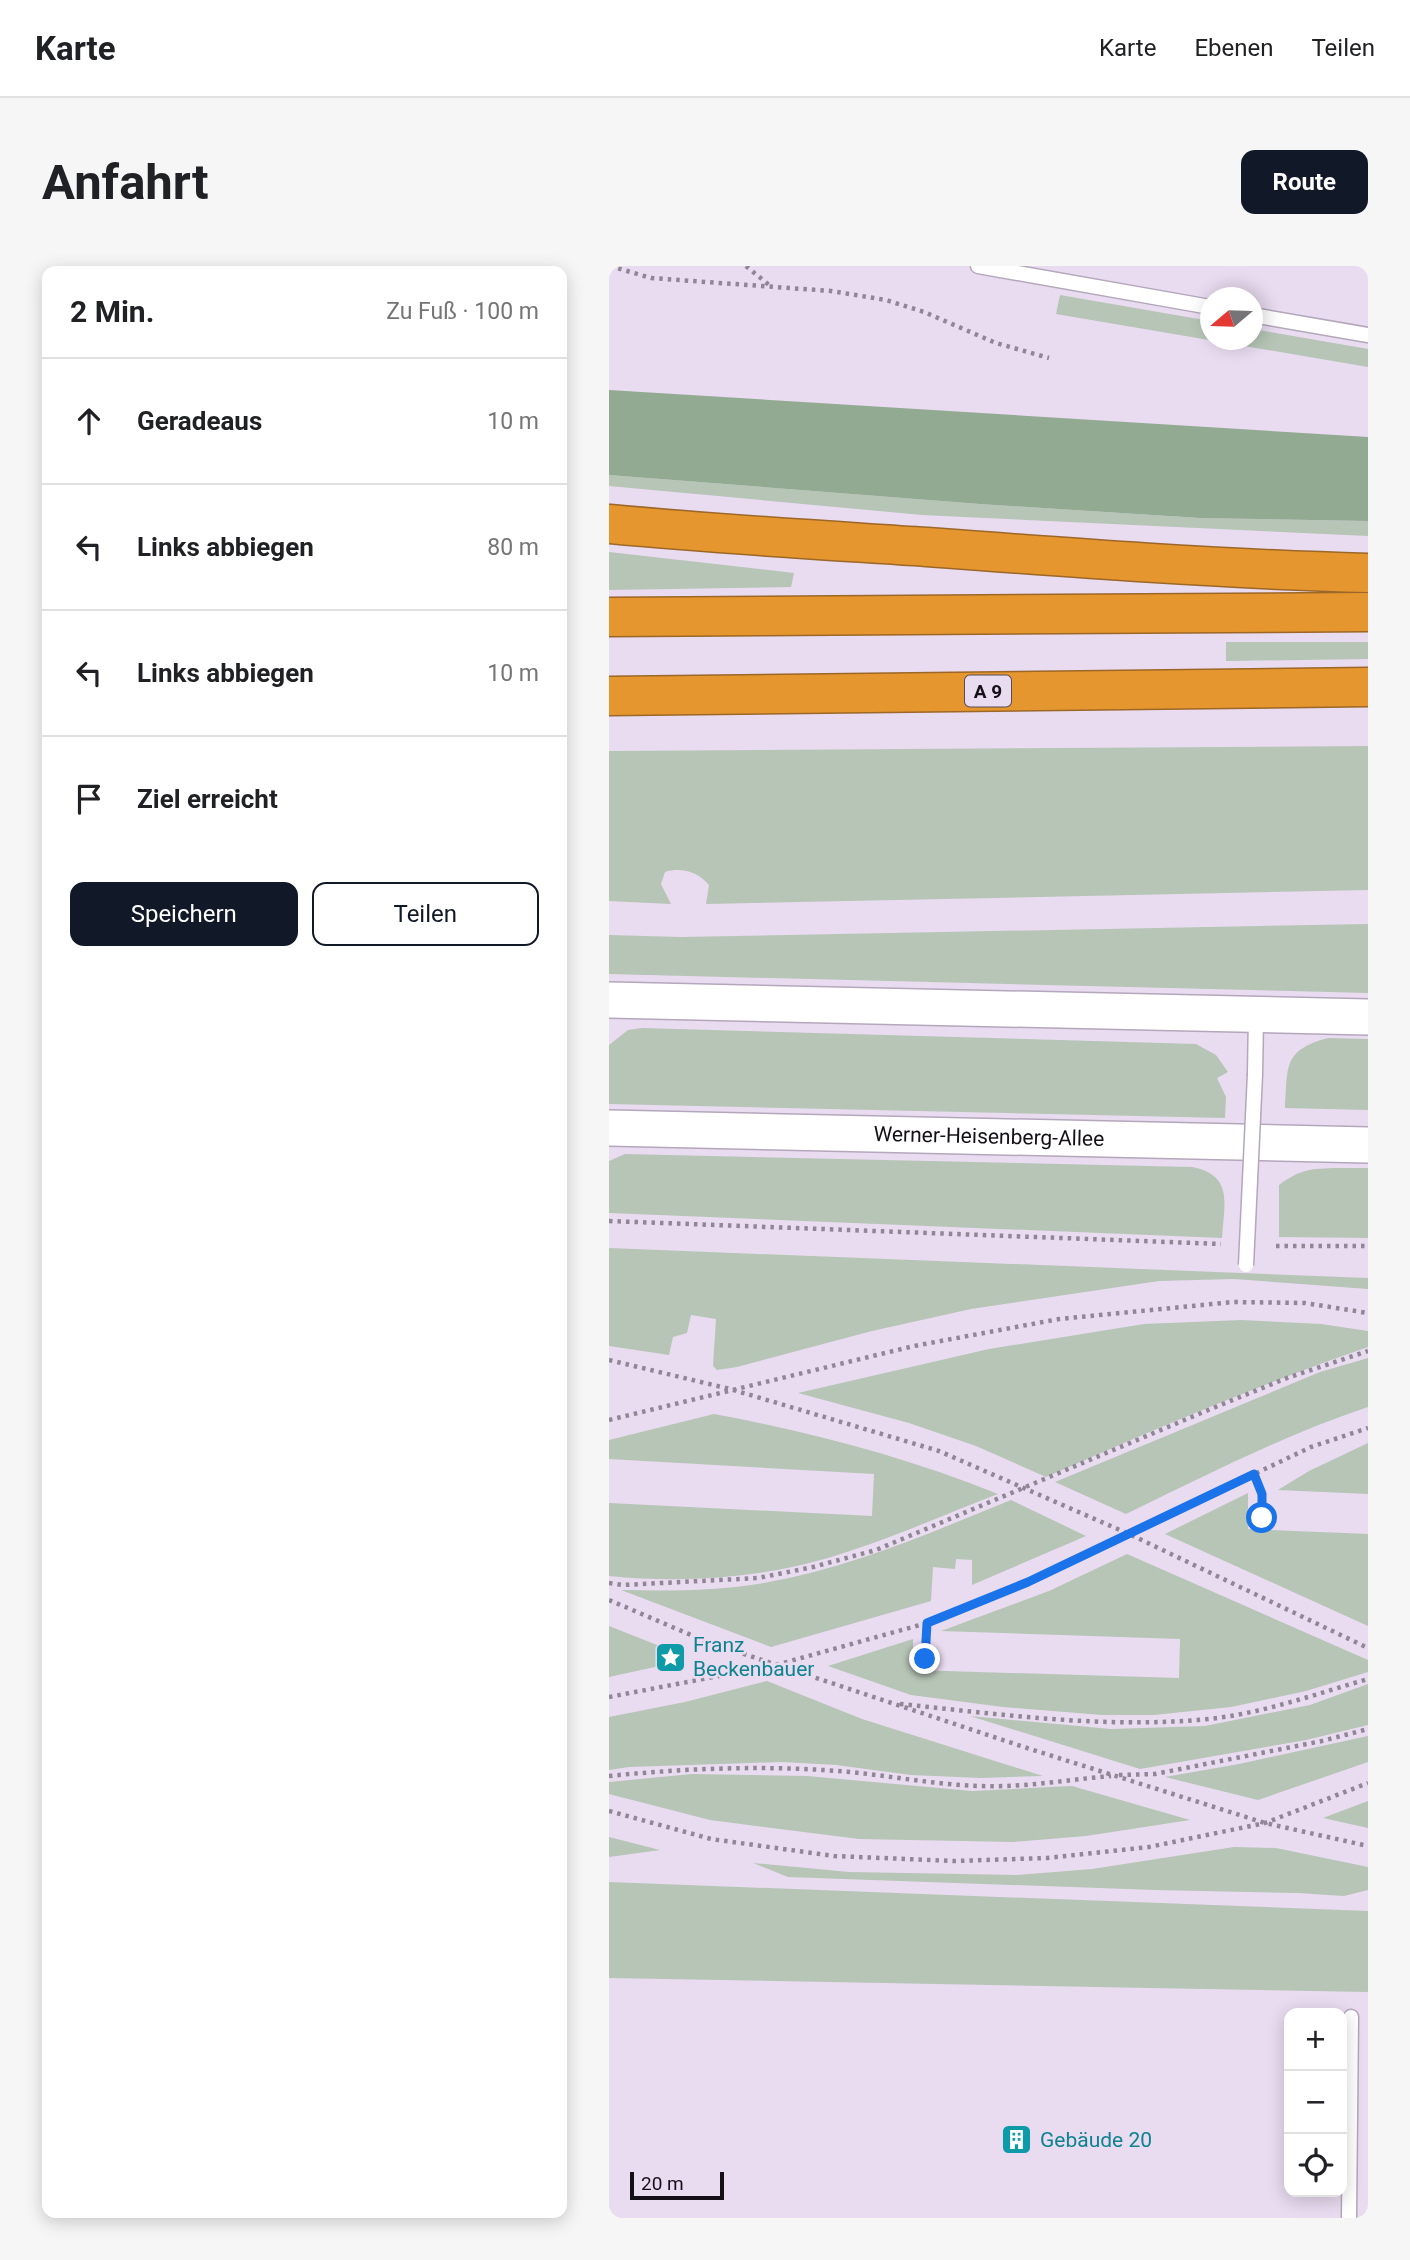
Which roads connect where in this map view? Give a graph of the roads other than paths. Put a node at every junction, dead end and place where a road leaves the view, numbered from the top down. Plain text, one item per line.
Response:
1 (978, 266) edge
2 (1200, 305) edge
3 (1263, 316) edge
4 (1368, 335) edge
5 (609, 524) edge
6 (1368, 573) edge
7 (1368, 612) edge
8 (609, 617) edge
9 (1368, 687) edge
10 (609, 696) edge
11 (609, 1000) edge
12 (1256, 1014) junction
13 (1368, 1017) edge
14 (609, 1128) edge
15 (1368, 1145) edge
16 (1246, 1265) dead end
17 (1351, 2017) dead end
18 (1349, 2218) edge

1 - 2 lane
3 - 4 lane
5 - 6 highway
7 - 8 highway
9 - 10 highway, A 9
11 - 12 street
12 - 13 street
12 - 16 lane, bridge
14 - 15 street, Werner-Heisenberg-Allee
17 - 18 lane

